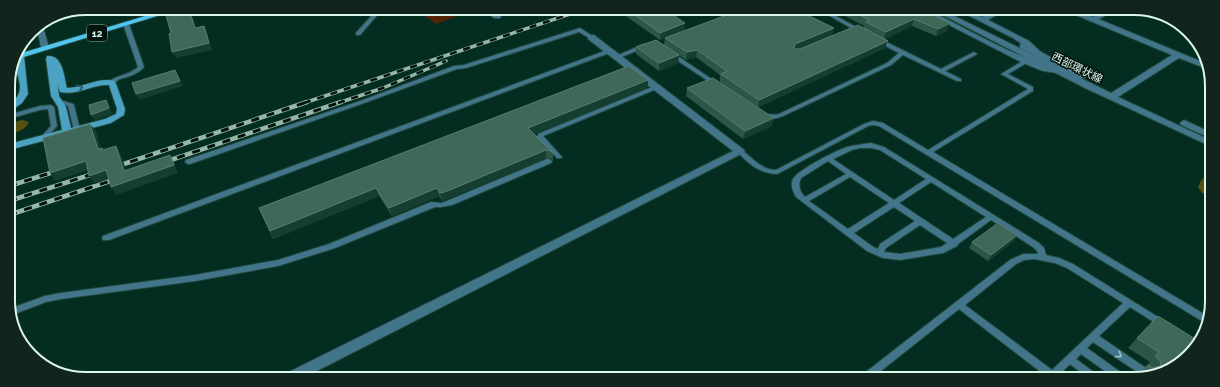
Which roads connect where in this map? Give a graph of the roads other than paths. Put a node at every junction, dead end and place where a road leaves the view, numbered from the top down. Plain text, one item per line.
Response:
1 (156, 15) edge
2 (376, 15) edge
3 (830, 15) edge
4 (933, 15) edge
5 (946, 15) edge
6 (958, 15) edge
7 (972, 15) edge
8 (992, 15) edge
9 (1085, 15) edge
10 (1101, 15) edge
11 (1093, 19) junction
12 (981, 20) junction
13 (126, 24) junction
14 (856, 29) junction
15 (41, 31) edge
16 (849, 31) edge
17 (358, 34) dead end
18 (591, 37) joint
19 (652, 44) edge
20 (45, 48) junction
21 (664, 49) edge
22 (902, 53) junction
23 (613, 54) junction
24 (974, 54) dead end
25 (1039, 54) junction
26 (22, 55) edge
27 (1178, 55) junction
28 (50, 58) junction
29 (1026, 61) junction
30 (19, 63) edge
31 (1202, 65) edge
32 (941, 71) junction
33 (1058, 71) junction
34 (959, 80) dead end
35 (110, 83) junction
36 (657, 87) junction
37 (722, 88) edge
38 (1115, 95) junction
39 (60, 102) junction
40 (15, 104) edge
41 (761, 114) edge
42 (15, 115) edge
43 (78, 130) junction
44 (67, 132) junction
45 (1205, 133) edge
46 (44, 136) junction
47 (1205, 140) edge
48 (15, 146) edge
49 (740, 151) junction
50 (928, 152) junction
51 (559, 157) dead end
52 (829, 159) junction
53 (549, 160) edge
54 (188, 162) dead end
55 (850, 174) junction
56 (931, 179) junction
57 (805, 200) junction
58 (894, 203) junction
59 (991, 217) junction
60 (920, 221) junction
61 (848, 232) junction
62 (106, 238) dead end
63 (954, 244) junction
64 (880, 254) junction
65 (1042, 256) junction
66 (1128, 303) junction
67 (959, 305) junction
68 (16, 311) edge
69 (1203, 317) edge
70 (1172, 330) edge
71 (1093, 338) junction
72 (1080, 348) junction
73 (1069, 359) junction
74 (1144, 371) edge
75 (302, 372) edge
76 (873, 372) edge
77 (1046, 372) edge
78 (1057, 372) edge
79 (1087, 372) edge
80 (1113, 372) edge

1 - 13 main road, 12
2 - 17 lane
3 - 14 lane
4 - 29 street
5 - 33 street, 西部環状線
6 - 25 street, 西部環状線
7 - 12 street
8 - 12 street
9 - 11 street
10 - 11 street
11 - 27 street
12 - 25 street
13 - 20 main road, 12
13 - 35 lane
14 - 16 lane
14 - 22 lane
15 - 20 street
18 - 23 street
18 - 54 lane
19 - 23 lane
20 - 26 main road, 12
20 - 28 main road
21 - 37 lane
22 - 32 lane
22 - 41 lane
23 - 36 street
23 - 62 lane
24 - 32 lane
25 - 38 street, 西部環状線
27 - 31 street
27 - 38 street
28 -> 35 main road
28 - 39 main road
29 - 33 street
29 - 50 lane
30 - 40 main road
32 - 34 lane
33 - 38 street, 西部環状線
35 - 43 main road
36 - 49 street
36 - 51 lane
38 - 45 street, 西部環状線
38 - 47 street, 西部環状線
39 - 43 lane
39 - 44 main road
42 - 46 lane
43 - 44 main road
44 - 46 main road
46 - 48 main road
49 - 50 lane
49 - 75 street
50 - 69 lane
52 - 55 lane
52 - 56 lane
52 - 57 lane
53 - 68 lane
55 - 57 lane
55 - 58 lane
56 - 58 lane
56 - 59 lane
57 - 61 lane
58 - 60 lane
58 - 61 lane
59 - 63 lane
59 - 65 lane
60 - 63 lane
60 - 64 lane
61 - 64 lane
63 - 64 lane
65 - 66 lane
65 - 67 lane
66 - 70 lane
66 - 71 lane
67 - 76 lane
67 - 77 lane
71 - 72 lane
71 -> 74 lane
72 - 73 lane
72 - 80 lane
73 - 78 lane
73 - 79 lane

